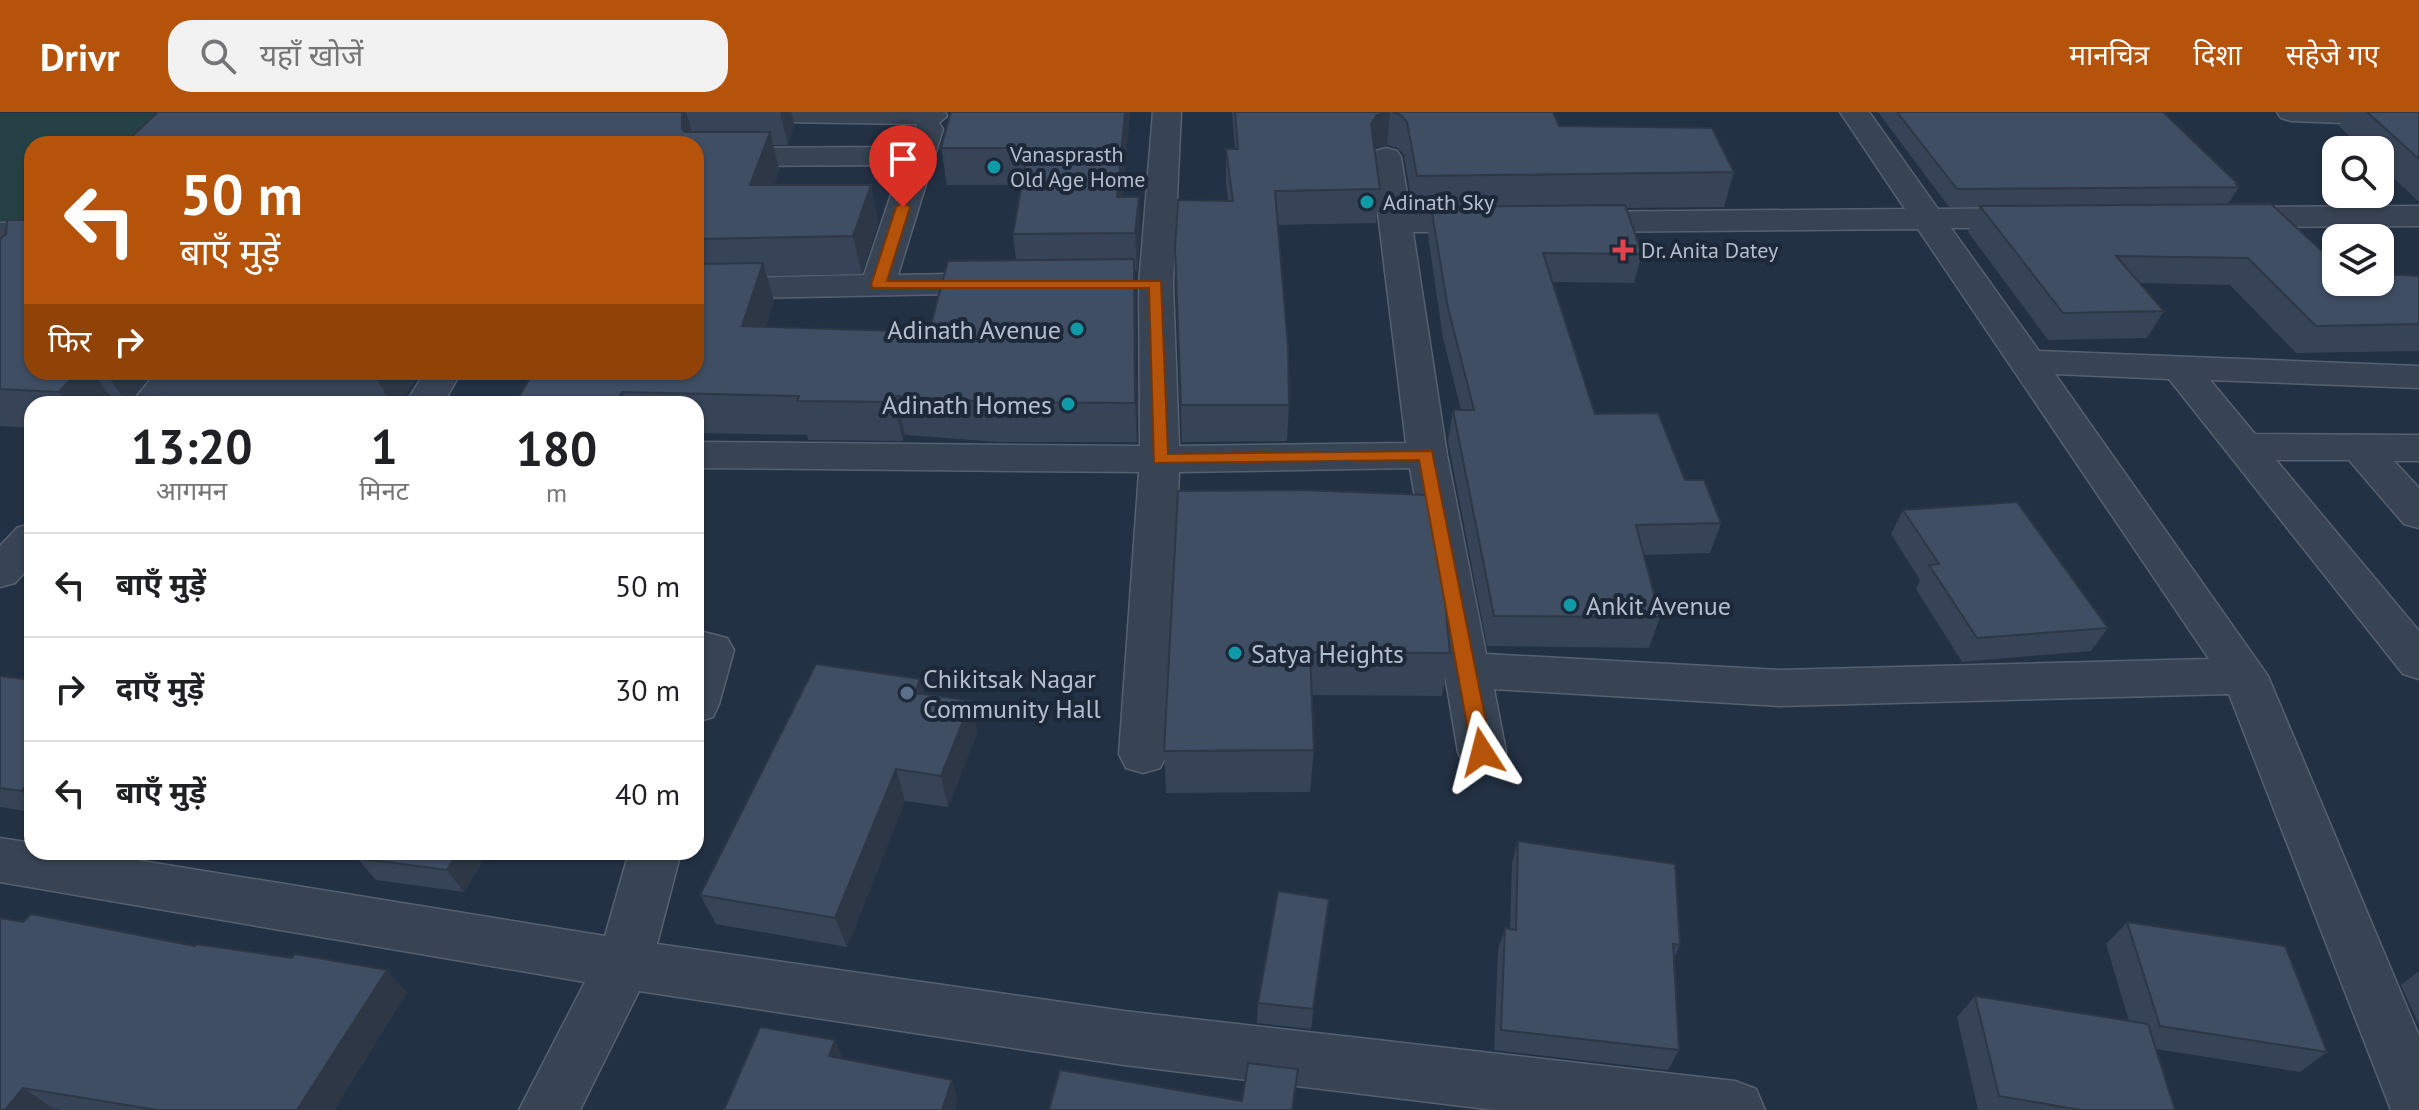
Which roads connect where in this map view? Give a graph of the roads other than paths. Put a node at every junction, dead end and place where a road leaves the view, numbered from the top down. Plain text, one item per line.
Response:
1 (718, 112) edge
2 (1167, 112) edge
3 (1854, 112) edge
4 (2291, 112) edge
5 (934, 114) edge
6 (2419, 117) edge
7 (919, 156) junction
8 (704, 157) edge
9 (1386, 157) dead end
10 (2419, 216) edge
11 (2198, 217) edge
12 (2071, 218) edge
13 (1928, 219) junction
14 (1397, 223) junction
15 (0, 233) edge
16 (24, 247) edge
17 (1041, 283) edge
18 (878, 285) junction
19 (704, 289) edge
20 (2026, 362) junction
21 (2180, 368) junction
22 (2419, 377) edge
23 (170, 380) edge
24 (156, 396) edge
25 (2244, 447) junction
26 (2360, 448) junction
27 (2419, 448) edge
28 (704, 455) edge
29 (1427, 455) junction
30 (1160, 459) junction
31 (2419, 514) edge
32 (704, 649) edge
33 (2419, 662) edge
34 (1468, 670) junction
35 (704, 675) edge
36 (2245, 676) junction
37 (1482, 752) dead end
38 (1143, 754) dead end
39 (0, 860) edge
40 (653, 860) edge
41 (624, 964) junction
42 (2419, 1107) edge
43 (549, 1110) edge
44 (1735, 1110) edge

1 - 5 street
2 - 30 street
3 - 13 street
4 - 6 street
5 - 7 street
7 - 8 street
7 - 18 street
9 - 14 street
10 - 11 street
12 - 13 street
13 - 14 street
13 - 20 street
14 - 29 street
15 - 16 street
17 - 18 street
18 - 19 street
20 - 21 street
20 - 36 street
21 - 22 street
21 - 25 street
23 - 24 street
25 - 26 street
25 - 33 street
26 - 27 street
26 - 31 street
28 - 30 street
29 - 30 street
29 - 34 street
30 - 38 street
32 - 35 street
34 - 36 street
34 - 37 street
36 - 42 street
39 - 41 street
40 - 41 street
41 - 43 street
41 - 44 street

